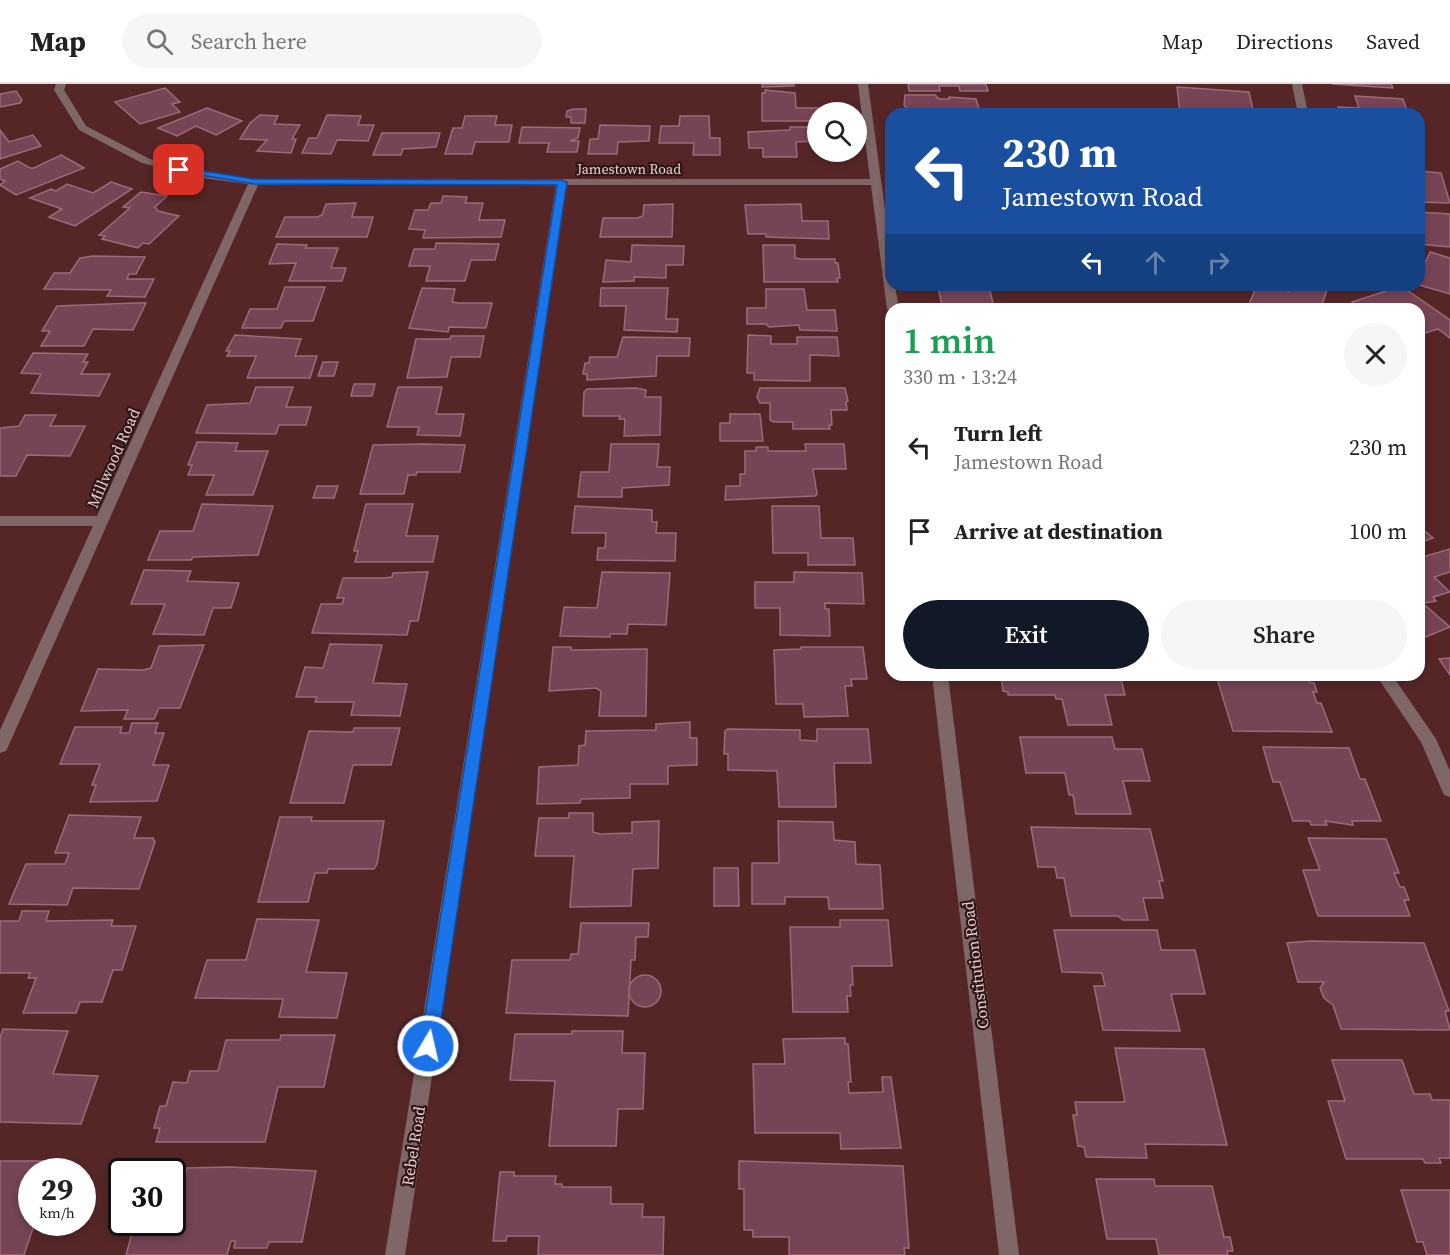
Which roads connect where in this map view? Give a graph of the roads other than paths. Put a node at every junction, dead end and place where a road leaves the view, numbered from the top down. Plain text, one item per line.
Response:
1 (61, 84) edge
2 (863, 84) edge
3 (1297, 84) edge
4 (1302, 108) edge
5 (254, 182) junction
6 (562, 182) junction
7 (876, 182) junction
8 (885, 249) edge
9 (0, 521) edge
10 (103, 521) junction
11 (941, 681) edge
12 (1388, 681) edge
13 (0, 747) edge
14 (1450, 790) edge
15 (395, 1255) edge
16 (1010, 1255) edge

1 - 5 street, Jamestown Road
2 - 7 street
3 - 4 street
5 - 6 street, Jamestown Road
5 - 10 street, Millwood Road
6 - 7 street, Jamestown Road
6 - 15 street, Rebel Road
7 - 8 street
9 - 10 street
10 - 13 street, Millwood Road
11 - 16 street, Constitution Road
12 - 14 street

